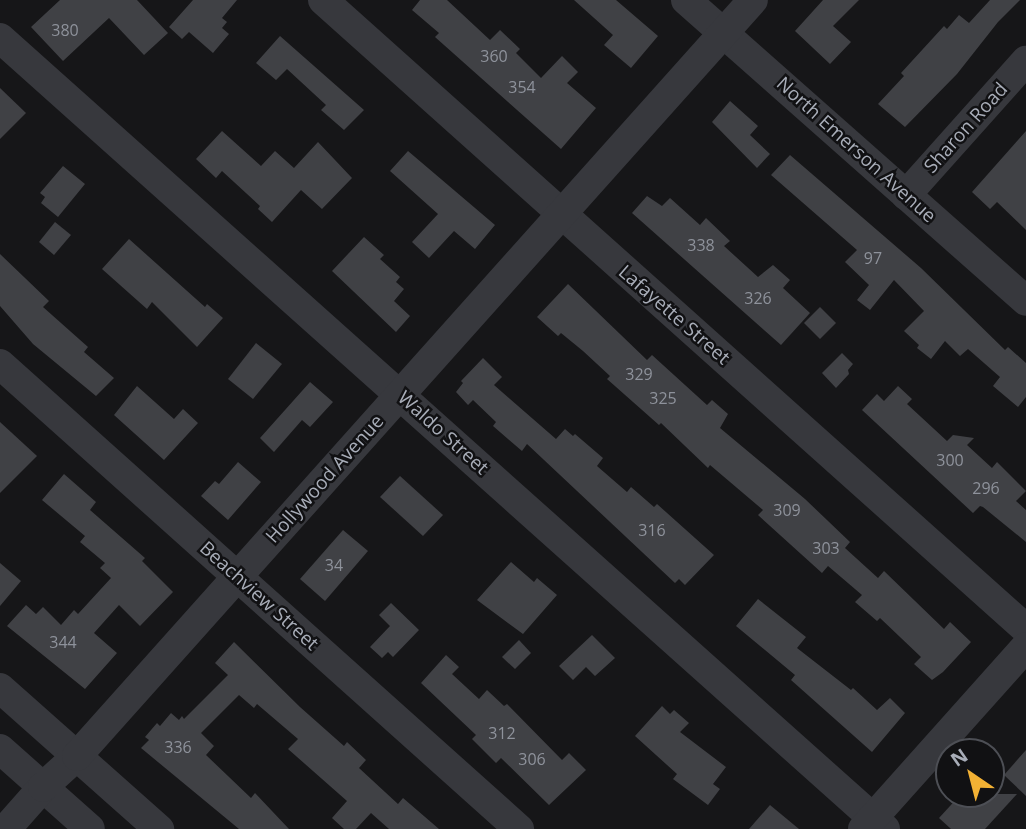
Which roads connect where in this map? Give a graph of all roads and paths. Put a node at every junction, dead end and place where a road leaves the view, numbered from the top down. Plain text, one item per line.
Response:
1 (323, 0) edge
2 (686, 0) edge
3 (752, 0) edge
4 (723, 33) junction
5 (0, 38) edge
6 (1026, 61) edge
7 (906, 195) junction
8 (559, 214) junction
9 (1026, 301) edge
10 (0, 364) edge
11 (402, 396) junction
12 (237, 576) junction
13 (1026, 629) edge
14 (1026, 647) edge
15 (0, 688) edge
16 (0, 749) edge
17 (77, 757) junction
18 (43, 787) junction
19 (874, 825) edge
20 (6, 829) edge
21 (90, 829) edge
22 (159, 829) edge
23 (519, 829) edge

1 - 8 street, Lafayette Street
2 - 4 street, North Emerson Avenue
3 - 4 street, Hollywood Avenue
4 - 7 street, North Emerson Avenue
4 - 8 street, Hollywood Avenue
5 - 11 street, Waldo Street
6 - 7 street, Sharon Road
7 - 9 street, North Emerson Avenue
8 - 11 street, Hollywood Avenue
8 - 13 street, Lafayette Street
10 - 12 street, Beachview Street
11 - 12 street, Hollywood Avenue
11 - 19 street, Waldo Street
12 - 17 street, Hollywood Avenue
12 - 23 street, Beachview Street
14 - 19 street
15 - 17 street
16 - 18 street
17 - 18 street, Hollywood Avenue
17 - 22 street
18 - 20 street, Hollywood Avenue
18 - 21 street

